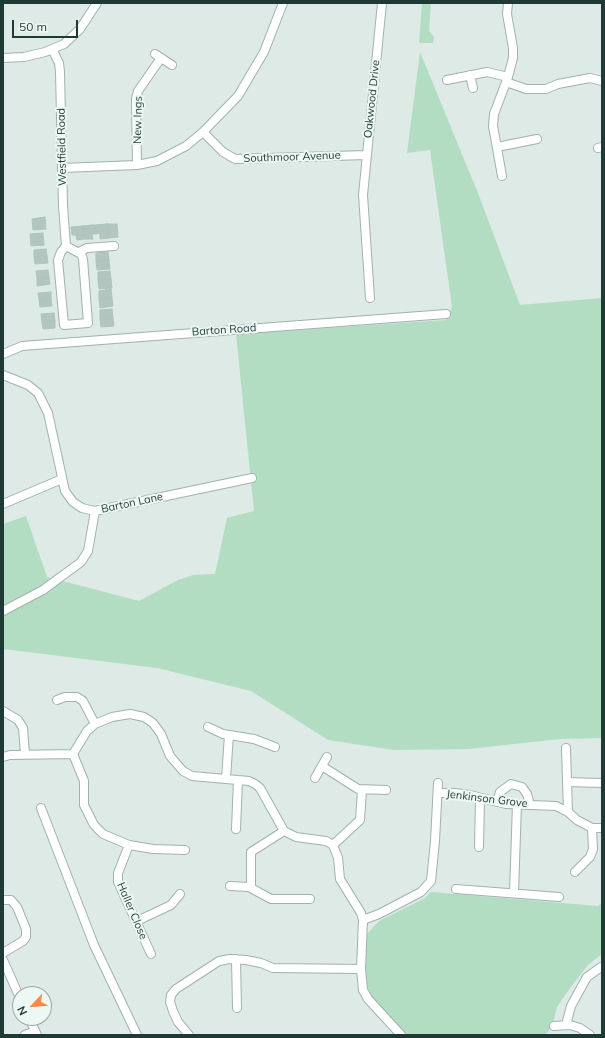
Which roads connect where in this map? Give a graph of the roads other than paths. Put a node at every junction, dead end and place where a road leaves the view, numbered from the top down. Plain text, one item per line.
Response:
1 (97, 3) edge
2 (283, 3) edge
3 (382, 3) edge
4 (508, 3) edge
5 (52, 49) junction
6 (3, 58) edge
7 (172, 65) dead end
8 (470, 75) junction
9 (507, 79) junction
10 (447, 80) dead end
11 (602, 81) edge
12 (473, 88) dead end
13 (203, 132) junction
14 (537, 139) dead end
15 (497, 147) junction
16 (366, 155) junction
17 (137, 165) junction
18 (62, 168) junction
19 (502, 176) dead end
20 (66, 246) junction
21 (114, 246) dead end
22 (79, 252) junction
23 (370, 298) dead end
24 (446, 314) dead end
25 (3, 354) edge
26 (3, 376) edge
27 (62, 478) junction
28 (252, 478) dead end
29 (3, 504) edge
30 (95, 511) junction
31 (3, 612) edge
32 (57, 700) dead end
33 (3, 711) edge
34 (95, 724) junction
35 (208, 727) dead end
36 (229, 735) junction
37 (275, 746) dead end
38 (566, 748) dead end
39 (25, 754) junction
40 (73, 754) junction
41 (3, 757) edge
42 (327, 757) dead end
43 (322, 766) junction
44 (226, 778) junction
45 (315, 778) dead end
46 (238, 780) junction
47 (567, 782) junction
48 (438, 783) dead end
49 (602, 783) edge
50 (362, 790) junction
51 (386, 790) dead end
52 (438, 793) junction
53 (480, 798) junction
54 (497, 802) junction
55 (517, 804) junction
56 (530, 804) junction
57 (41, 808) dead end
58 (568, 812) junction
59 (592, 828) junction
60 (602, 828) edge
61 (236, 829) dead end
62 (284, 831) junction
63 (129, 844) junction
64 (332, 845) junction
65 (479, 847) dead end
66 (185, 850) dead end
67 (575, 872) dead end
68 (230, 886) dead end
69 (252, 888) junction
70 (456, 889) dead end
71 (514, 893) junction
72 (180, 894) dead end
73 (559, 896) dead end
74 (310, 899) dead end
75 (3, 900) edge
76 (363, 920) junction
77 (137, 921) junction
78 (3, 953) edge
79 (151, 954) dead end
80 (236, 959) junction
81 (3, 960) edge
82 (601, 967) edge
83 (360, 969) junction
84 (15, 986) edge
85 (237, 1008) dead end
86 (566, 1025) junction
87 (554, 1026) dead end
88 (36, 1033) edge
89 (25, 1035) edge
90 (137, 1035) edge
91 (189, 1035) edge
92 (401, 1035) edge
93 (590, 1035) edge

1 - 5 street
2 - 13 street
3 - 16 street, Oakwood Drive
4 - 9 street
5 - 6 street
5 - 18 street, Westfield Road
7 - 17 street, New Ings
8 - 9 street
8 - 10 street
8 - 12 street
9 - 11 street
9 - 15 street
13 - 16 street, Southmoor Avenue
13 - 17 street
14 - 15 street
15 - 19 street
16 - 23 street, Oakwood Drive
17 - 18 street
18 - 20 street, Westfield Road
20 - 22 street
20 - 22 street, Westfield Road
21 - 22 street
24 - 25 street, Barton Road
26 - 27 street, Barton Lane
27 - 29 street
27 - 30 street, Barton Lane
28 - 30 street, Barton Lane
30 - 31 street
32 - 34 street
33 - 39 street
34 - 40 street
34 - 44 street
35 - 36 street
36 - 37 street
36 - 44 street
38 - 47 street
39 - 40 street
39 - 41 street
40 - 63 street
42 - 43 street
43 - 45 street
43 - 50 street
44 - 46 street
46 - 61 street
46 - 62 street
47 - 49 street
47 - 58 street
48 - 52 street, Jenkinson Grove
50 - 51 street
50 - 64 street
52 - 53 street, Jenkinson Grove
52 - 76 street, Jenkinson Grove
53 - 54 street, Jenkinson Grove
53 - 65 street
54 - 55 street, Jenkinson Grove
54 - 56 street
55 - 56 street, Jenkinson Grove
55 - 71 street
56 - 58 street, Jenkinson Grove
57 - 90 street
58 - 59 street, Jenkinson Grove
59 - 60 street
59 - 67 street
62 - 64 street
62 - 69 street
63 - 66 street
63 - 77 street, Haller Close
64 - 76 street
68 - 69 street
69 - 74 street
70 - 71 street
71 - 73 street
72 - 77 street
75 - 78 street
76 - 83 street
77 - 79 street, Haller Close
80 - 83 street
80 - 85 street
80 - 91 street
81 - 84 street
82 - 86 street
83 - 92 street
86 - 87 street
86 - 93 street
88 - 89 street

